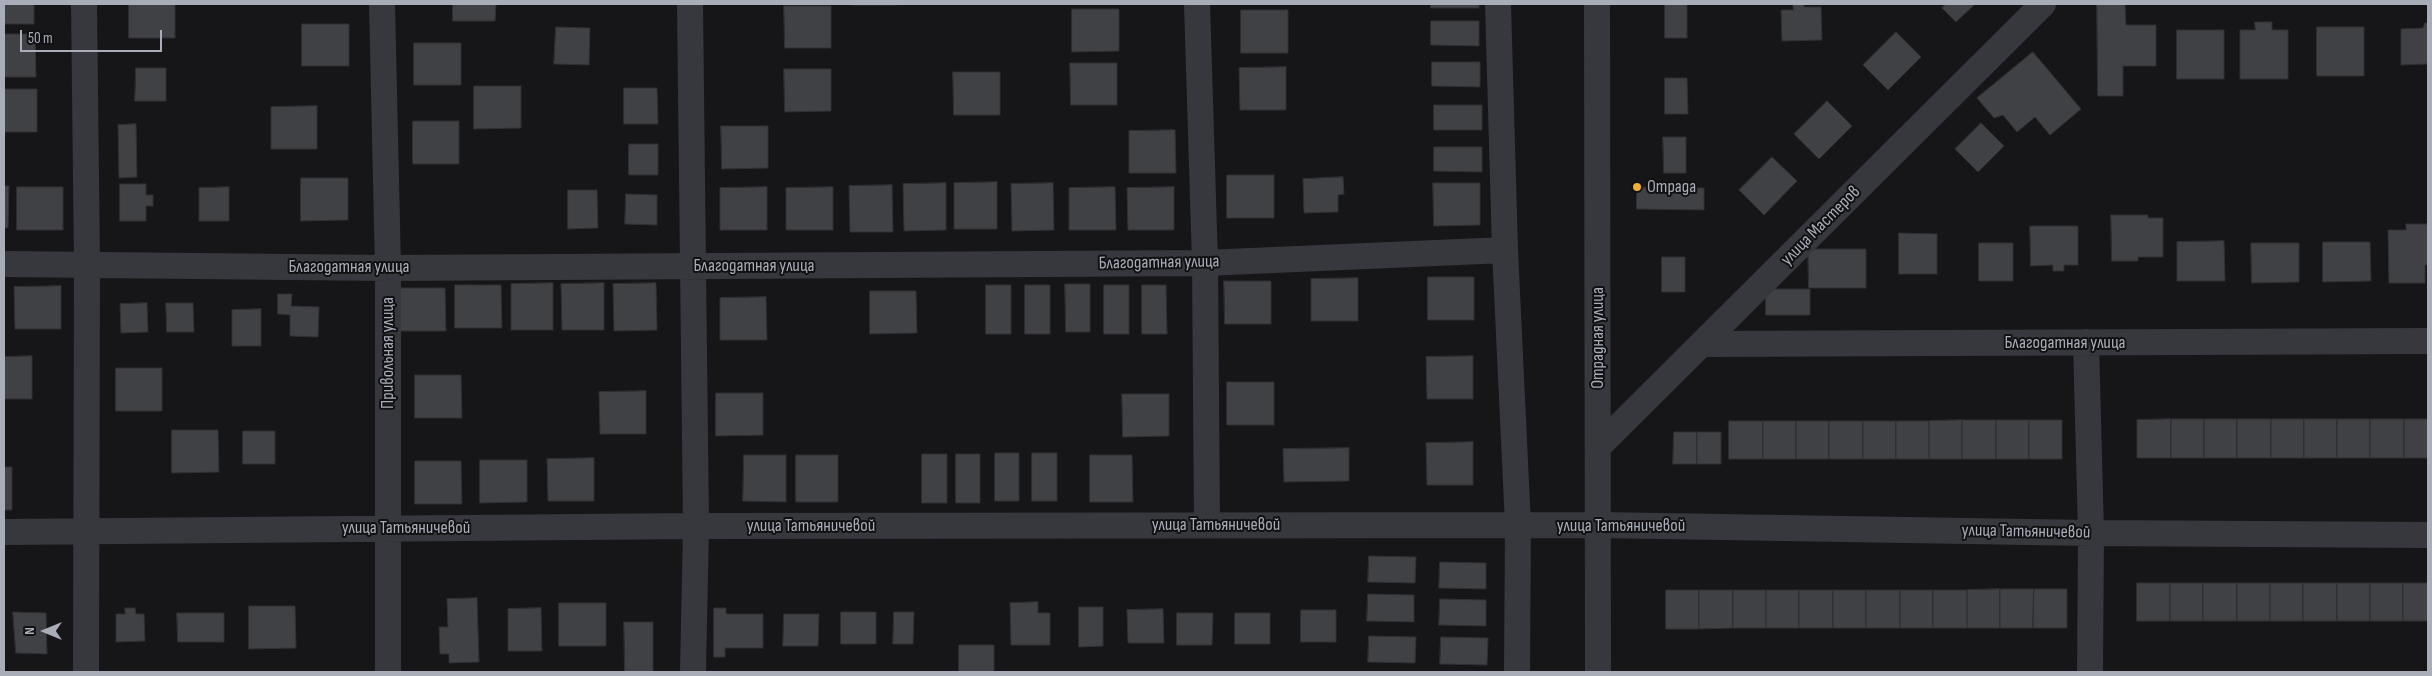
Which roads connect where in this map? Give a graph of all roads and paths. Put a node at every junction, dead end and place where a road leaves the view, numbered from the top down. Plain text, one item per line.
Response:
1 (84, 4) edge
2 (382, 4) edge
3 (690, 4) edge
4 (1197, 4) edge
5 (1498, 4) edge
6 (1598, 4) edge
7 (2042, 4) edge
8 (1504, 250) junction
9 (1205, 263) junction
10 (4, 264) edge
11 (87, 265) junction
12 (692, 266) junction
13 (388, 268) junction
14 (2428, 341) edge
15 (2086, 342) junction
16 (1703, 344) junction
17 (1598, 447) junction
18 (1207, 525) junction
19 (1518, 525) junction
20 (1598, 525) junction
21 (696, 526) junction
22 (388, 528) junction
23 (4, 532) edge
24 (85, 532) junction
25 (2091, 534) junction
26 (2428, 535) edge
27 (86, 672) edge
28 (388, 672) edge
29 (693, 672) edge
30 (1517, 672) edge
31 (1598, 672) edge
32 (2090, 672) edge

1 - 11 street
2 - 13 street, Привольная улица
3 - 12 street
4 - 9 street
5 - 8 street
6 - 17 street, Отрадная улица
7 - 16 street, улица Мастеров
8 - 9 street, Благодатная улица
8 - 19 street
9 - 12 street, Благодатная улица
9 - 18 street
10 - 11 street, Благодатная улица
11 - 13 street, Благодатная улица
11 - 24 street
12 - 13 street, Благодатная улица
12 - 21 street
13 - 22 street, Привольная улица
14 - 15 street, Благодатная улица
15 - 16 street, Благодатная улица
15 - 25 street
16 - 17 street, улица Мастеров
17 - 20 street, Отрадная улица
18 - 19 street, улица Татьяничевой
18 - 21 street, улица Татьяничевой
19 - 20 street, улица Татьяничевой
19 - 30 street
20 - 25 street, улица Татьяничевой
20 - 31 street, Отрадная улица
21 - 22 street, улица Татьяничевой
21 - 29 street
22 - 24 street, улица Татьяничевой
22 - 28 street, Привольная улица
23 - 24 street, улица Татьяничевой
24 - 27 street
25 - 26 street, улица Татьяничевой
25 - 32 street

